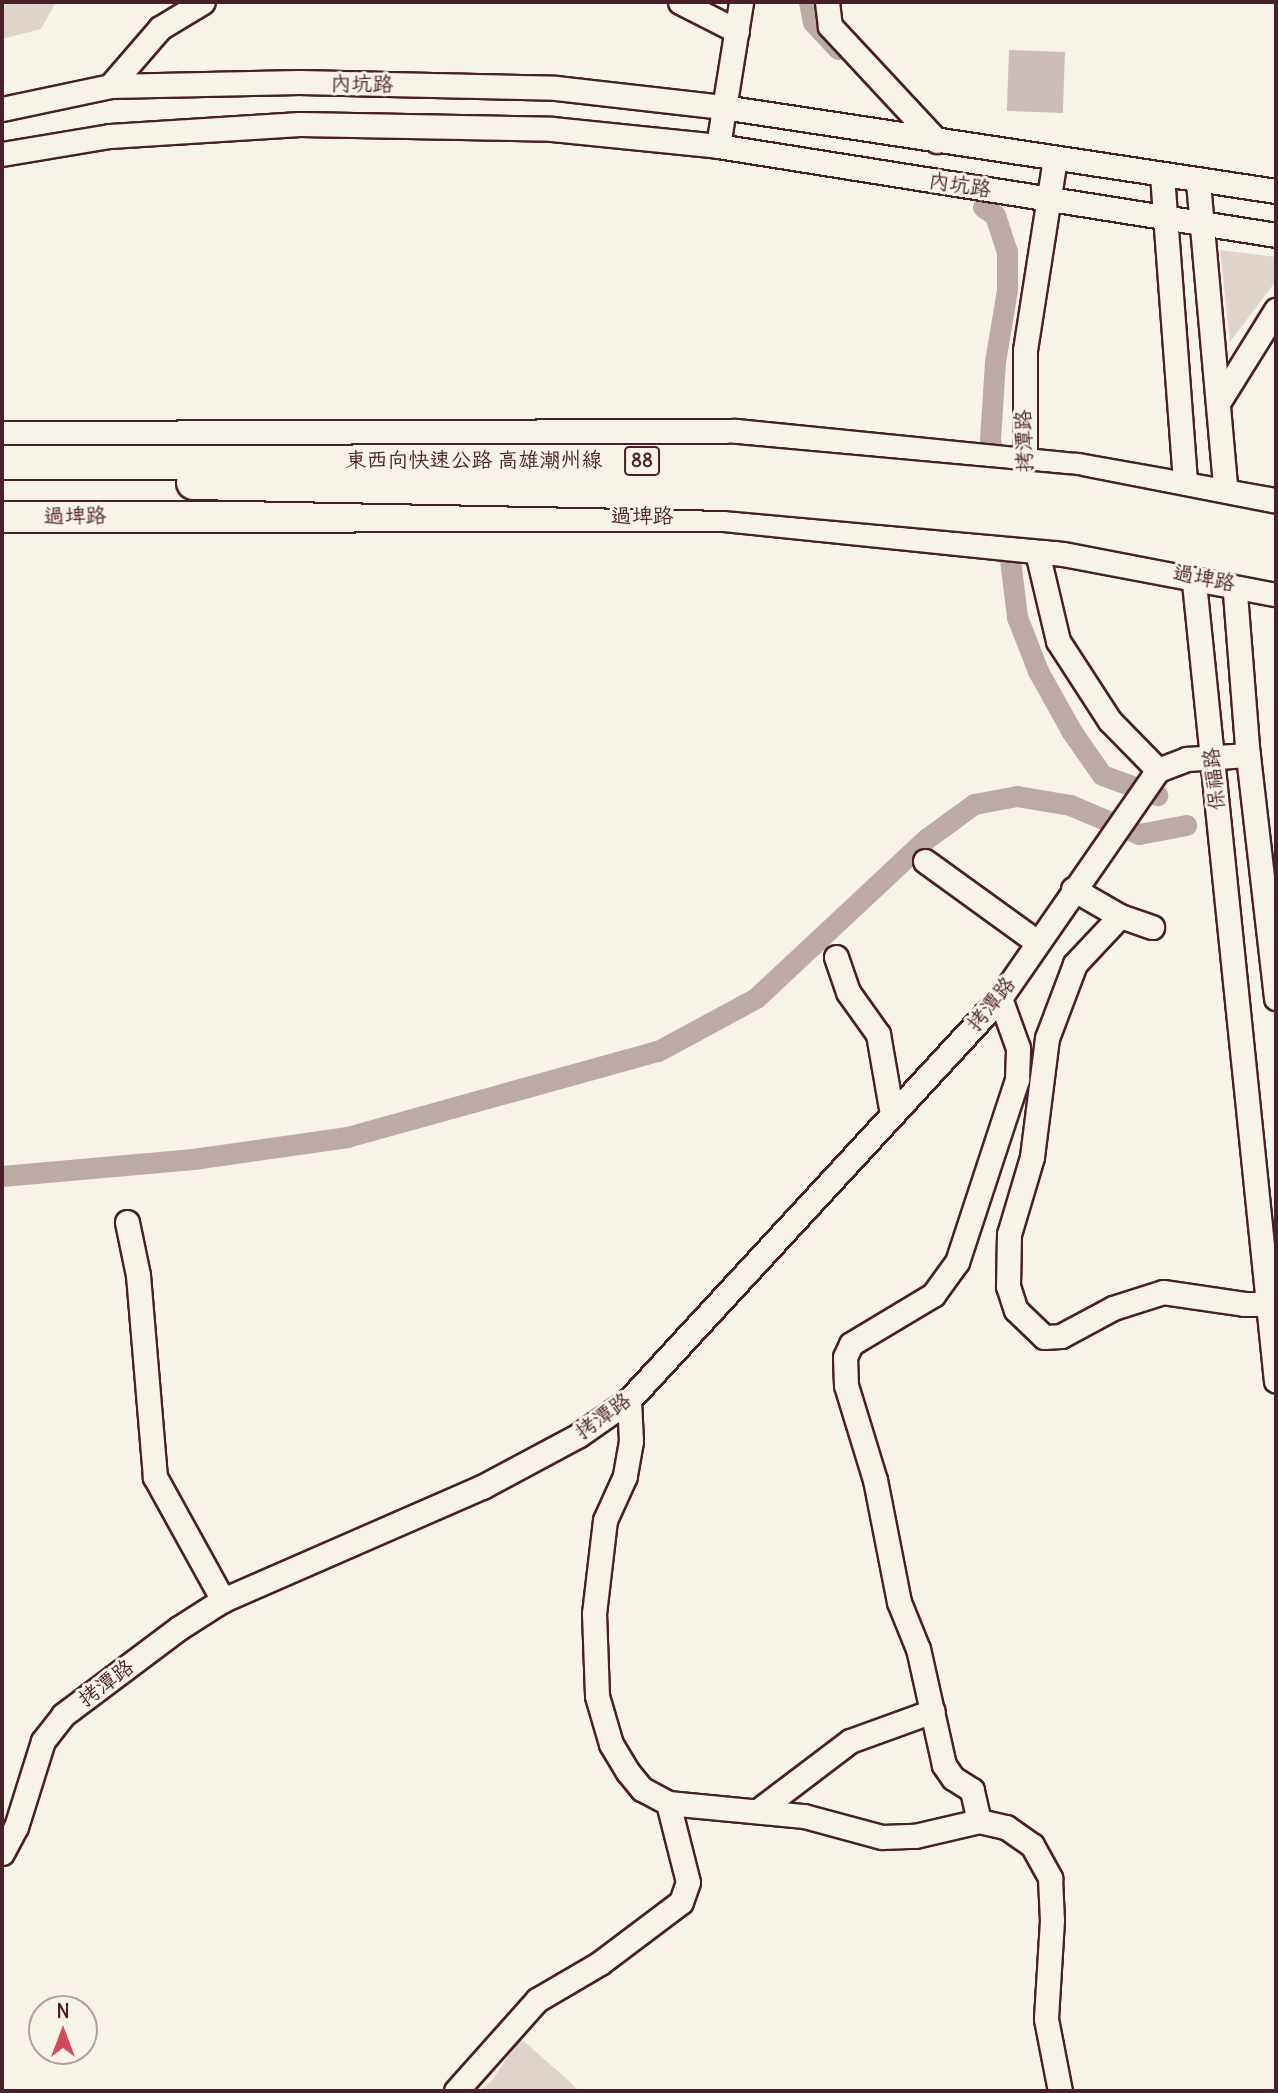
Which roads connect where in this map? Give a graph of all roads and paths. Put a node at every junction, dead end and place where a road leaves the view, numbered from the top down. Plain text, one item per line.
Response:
1 (203, 2) edge
2 (680, 2) edge
3 (741, 2) edge
4 (827, 2) edge
5 (737, 31) junction
6 (110, 86) junction
7 (723, 107) junction
8 (2, 109) edge
9 (937, 141) junction
10 (718, 146) junction
11 (2, 155) edge
12 (1055, 159) junction
13 (1162, 175) junction
14 (1198, 182) junction
15 (1276, 191) edge
16 (1048, 200) junction
17 (1165, 219) junction
18 (1201, 225) junction
19 (1276, 235) edge
20 (1276, 310) edge
21 (1217, 403) junction
22 (2, 437) edge
23 (2, 462) edge
24 (1016, 463) junction
25 (2, 485) edge
26 (1186, 488) junction
27 (1226, 495) junction
28 (1276, 504) edge
29 (2, 517) edge
30 (1276, 532) edge
31 (1030, 548) junction
32 (1276, 564) edge
33 (1193, 575) junction
34 (1235, 583) junction
35 (1276, 591) edge
36 (1248, 755) junction
37 (1212, 758) junction
38 (1154, 774) junction
39 (1266, 820) edge
40 (925, 861) dead end
41 (1073, 890) junction
42 (1120, 916) junction
43 (1152, 927) dead end
44 (1037, 942) junction
45 (1273, 947) edge
46 (836, 957) dead end
47 (1000, 998) junction
48 (1276, 998) edge
49 (892, 1114) junction
50 (127, 1222) dead end
51 (1272, 1305) edge
52 (1276, 1381) edge
53 (629, 1400) junction
54 (223, 1600) junction
55 (933, 1711) junction
56 (668, 1803) junction
57 (759, 1810) junction
58 (979, 1821) junction
59 (2, 1853) edge
60 (456, 2091) edge
61 (1060, 2091) edge

1 - 6 street
2 - 5 street
3 - 5 street
4 - 9 street, 內坑路
5 - 7 street
6 - 7 street, 內坑路
6 - 8 street, 內坑路
7 - 9 street, 內坑路
7 - 10 street
9 - 12 street, 內坑路
10 - 11 street, 內坑路
10 - 16 street, 內坑路
12 - 13 street, 內坑路
12 - 16 street, 拷潭路
13 - 14 street, 內坑路
13 - 17 street, 保福路
14 - 15 street, 內坑路
14 - 18 street, 保福路
16 - 17 street, 內坑路
16 - 24 street, 拷潭路
17 - 18 street, 內坑路
17 - 26 street, 保福路
18 - 19 street, 內坑路
18 - 21 street, 保福路
20 - 21 street
21 - 27 street, 保福路
22 - 24 main road
23 - 30 highway, 東西向快速公路 高雄潮州線 / 88, bridge
24 - 26 main road
24 - 31 street, 拷潭路
25 - 32 highway, 東西向快速公路 高雄潮州線 / 88, bridge
26 - 27 main road
26 - 33 street, 保福路
27 - 28 main road
27 - 34 street, 保福路
29 - 31 main road, 過埤路
31 - 33 main road, 過埤路
31 - 38 street, 拷潭路
33 - 34 main road, 過埤路
33 - 37 street, 保福路
34 - 35 main road, 過埤路
34 - 36 street, 保福路
36 - 37 street
36 - 39 street, 保福路
37 - 38 street
37 - 51 street, 保福路
38 - 41 street, 拷潭路
39 - 45 street, 保福路
40 - 44 street
41 - 42 street
41 - 44 street, 拷潭路
42 - 43 street
42 - 51 street
44 - 47 street, 拷潭路
45 - 48 street, 保福路
46 - 49 street
47 - 49 street, 拷潭路
47 - 55 street
49 - 53 street, 拷潭路
50 - 54 street
51 - 52 street, 保福路
53 - 54 street, 拷潭路
53 - 56 street
54 - 59 street, 拷潭路
55 - 57 street
55 - 58 street
56 - 57 street
56 - 60 street
57 - 58 street
58 - 61 street

